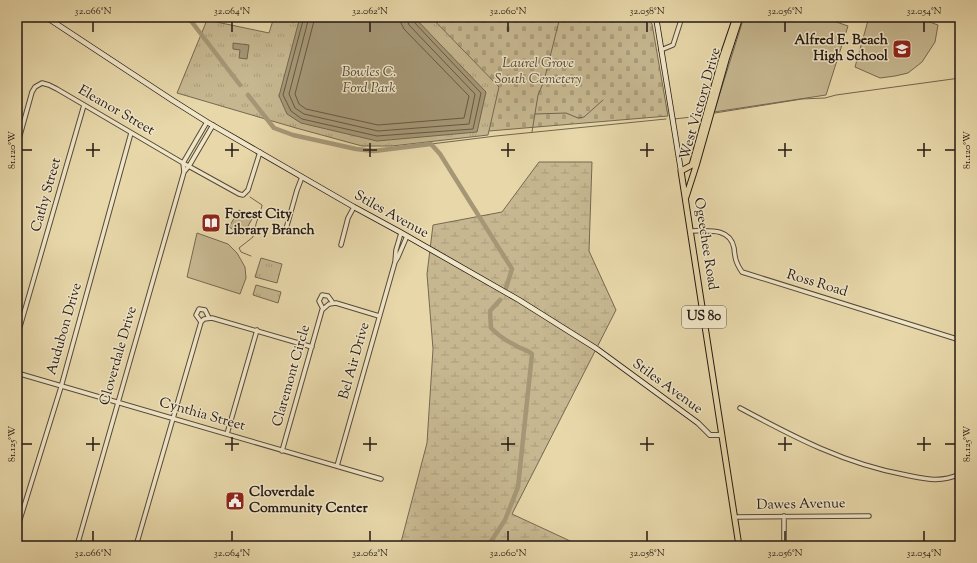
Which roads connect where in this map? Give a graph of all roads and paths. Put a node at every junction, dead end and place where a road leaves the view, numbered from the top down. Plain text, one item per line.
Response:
1 (46, 17) edge
2 (656, 17) edge
3 (682, 17) edge
4 (736, 17) edge
5 (740, 17) edge
6 (661, 50) junction
7 (84, 105) junction
8 (207, 122) junction
9 (213, 125) junction
10 (132, 132) junction
11 (17, 146) edge
12 (260, 152) junction
13 (183, 163) junction
14 (189, 166) junction
15 (681, 171) junction
16 (184, 172) junction
17 (302, 177) junction
18 (685, 198) junction
19 (354, 207) junction
20 (286, 229) dead end
21 (691, 231) junction
22 (401, 232) junction
23 (407, 236) junction
24 (341, 245) dead end
25 (394, 262) junction
26 (333, 303) junction
27 (323, 308) junction
28 (379, 316) junction
29 (209, 318) junction
30 (200, 322) junction
31 (257, 330) junction
32 (17, 337) edge
33 (960, 340) edge
34 (312, 347) junction
35 (17, 373) edge
36 (61, 387) junction
37 (118, 402) junction
38 (740, 408) dead end
39 (172, 418) junction
40 (227, 434) junction
41 (722, 435) junction
42 (282, 451) junction
43 (337, 466) junction
44 (960, 474) edge
45 (381, 479) dead end
46 (784, 516) junction
47 (869, 516) dead end
48 (734, 517) junction
49 (17, 529) edge
50 (77, 546) edge
51 (136, 546) edge
52 (739, 546) edge
53 (784, 546) edge

1 - 8 street, Stiles Avenue
2 - 6 street, Ogeechee Road
3 - 6 street
4 - 15 main road, West Victory Drive
5 - 18 main road, West Victory Drive / US 80
6 - 15 street, Ogeechee Road
7 - 10 street, Eleanor Street
7 - 11 street, Eleanor Street
7 - 32 street, Cathy Street
8 - 9 street, Stiles Avenue
8 - 13 street
9 - 12 street, Stiles Avenue
9 - 14 street, Cloverdale Drive
10 - 13 street, Eleanor Street
10 - 36 street, Audubon Drive
12 - 14 street, Eleanor Street
12 - 17 street, Stiles Avenue
13 - 14 street, Eleanor Street
13 - 16 street, Cloverdale Drive
14 - 16 street, Cloverdale Drive
15 - 18 main road, Ogeechee Road / US 80
16 - 37 street, Cloverdale Drive
17 - 19 street, Stiles Avenue
17 - 20 street
18 - 21 main road, Ogeechee Road / US 80
19 - 22 street, Stiles Avenue
19 - 24 street
21 - 33 street, Ross Road
21 - 41 main road, Ogeechee Road / US 80
22 - 23 street, Stiles Avenue
22 - 25 street, Bel Air Drive
23 - 25 street, Bel Air Drive
23 - 41 street, Stiles Avenue
25 - 28 street, Bel Air Drive
26 - 27 street
26 - 27 street, Claremont Circle
26 - 28 street, Claremont Circle
27 - 34 street, Claremont Circle
28 - 43 street, Bel Air Drive
29 - 30 street
29 - 30 street
29 - 31 street
30 - 39 street
31 - 34 street
31 - 40 street
34 - 42 street, Claremont Circle
35 - 36 street, Cynthia Street
36 - 37 street, Cynthia Street
36 - 49 street, Audubon Drive
37 - 39 street, Cynthia Street
37 - 50 street, Cloverdale Drive
38 - 44 street
39 - 40 street, Cynthia Street
39 - 51 street
40 - 42 street, Cynthia Street
41 - 48 main road, Ogeechee Road / US 80
42 - 43 street, Cynthia Street
43 - 45 street, Cynthia Street
46 - 47 street, Dawes Avenue
46 - 48 street, Dawes Avenue
46 - 53 street
48 - 52 main road, Ogeechee Road / US 80

